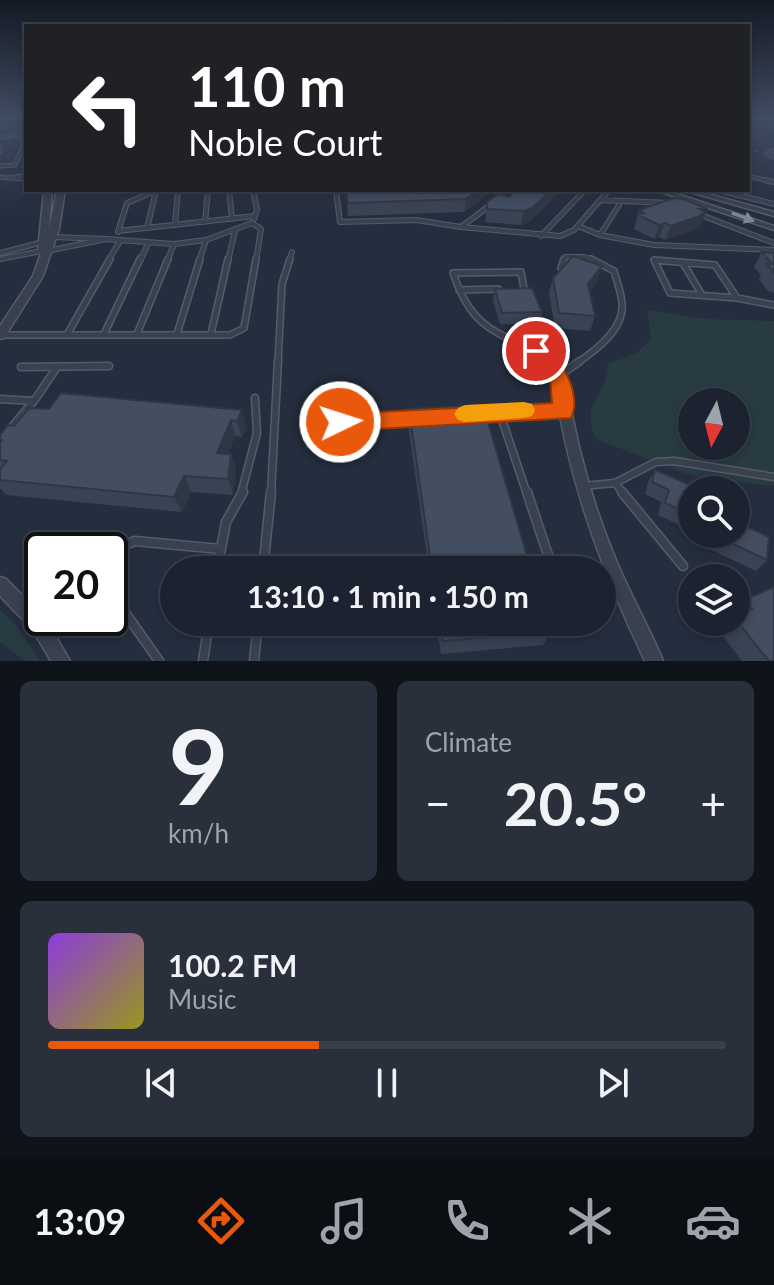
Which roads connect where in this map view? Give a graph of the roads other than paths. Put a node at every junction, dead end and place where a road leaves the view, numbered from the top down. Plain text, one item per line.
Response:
1 (21, 150) edge
2 (774, 150) edge
3 (774, 157) edge
4 (0, 166) edge
5 (750, 176) edge
6 (0, 177) edge
7 (24, 177) edge
8 (774, 182) edge
9 (48, 192) edge
10 (60, 192) edge
11 (151, 192) edge
12 (178, 192) edge
13 (208, 192) edge
14 (229, 192) edge
15 (254, 192) edge
16 (336, 192) edge
17 (583, 192) edge
18 (607, 192) edge
19 (667, 192) edge
20 (693, 192) edge
21 (726, 192) edge
22 (600, 200) junction
23 (496, 201) edge
24 (774, 204) edge
25 (619, 205) junction
26 (680, 207) edge
27 (694, 212) edge
28 (774, 214) edge
29 (255, 216) junction
30 (232, 219) junction
31 (205, 222) junction
32 (252, 223) junction
33 (175, 225) junction
34 (578, 226) junction
35 (461, 227) junction
36 (147, 228) junction
37 (774, 228) edge
38 (118, 231) junction
39 (235, 231) junction
40 (600, 235) junction
41 (541, 236) junction
42 (106, 239) junction
43 (118, 240) junction
44 (206, 240) junction
45 (774, 243) edge
46 (148, 244) junction
47 (174, 244) junction
48 (45, 248) junction
49 (774, 250) edge
50 (292, 252) dead end
51 (0, 256) edge
52 (683, 263) junction
53 (561, 268) edge
54 (459, 290) junction
55 (702, 296) junction
56 (738, 299) junction
57 (774, 305) edge
58 (2, 331) edge
59 (67, 334) junction
60 (104, 334) junction
61 (137, 334) junction
62 (177, 334) junction
63 (211, 334) junction
64 (58, 366) junction
65 (109, 366) dead end
66 (21, 367) dead end
67 (559, 376) junction
68 (255, 398) dead end
69 (0, 399) edge
70 (34, 401) junction
71 (499, 411) junction
72 (564, 412) junction
73 (467, 414) edge
74 (420, 417) edge
75 (309, 424) dead end
76 (0, 441) edge
77 (774, 477) edge
78 (615, 483) junction
79 (582, 486) junction
80 (128, 544) edge
81 (220, 549) junction
82 (219, 556) edge
83 (264, 556) edge
84 (548, 556) edge
85 (681, 564) edge
86 (0, 585) edge
87 (128, 617) edge
88 (207, 636) edge
89 (257, 636) edge
90 (61, 661) edge
91 (159, 661) edge
92 (203, 661) edge
93 (254, 661) edge
94 (654, 661) edge

1 - 4 lane
2 - 3 lane
5 - 8 lane
6 - 7 lane
9 - 48 street
10 - 48 street
11 - 36 lane
11 - 38 lane
12 - 33 lane
13 - 31 lane
14 - 30 lane
15 - 29 lane
16 - 35 lane
17 - 41 lane
18 - 22 lane
19 -> 37 street
20 - 28 street
21 - 24 lane
22 - 25 lane
22 - 34 lane
23 - 35 lane
25 - 26 lane
25 - 40 lane
27 - 45 lane
29 - 30 lane
29 - 32 lane
30 - 31 lane
31 - 33 lane
32 - 39 lane
32 - 63 lane
33 - 36 lane
34 - 40 lane
34 - 41 lane
35 - 41 lane
36 - 38 lane
38 - 43 lane
39 - 44 lane
39 - 63 lane
40 - 49 lane
42 - 43 lane
42 - 48 lane
42 - 48 lane
43 - 46 lane
43 - 59 lane
44 - 47 lane
44 - 62 lane
46 - 47 lane
46 - 60 lane
47 - 61 lane
48 - 51 lane
48 - 58 street
50 - 83 lane
52 - 55 lane
52 - 55 lane
52 - 56 lane
53 - 67 lane
54 - 54 lane
54 - 67 lane
55 - 56 lane
56 - 57 lane
58 - 59 lane
59 - 60 lane
60 - 61 lane
61 - 62 lane
62 - 63 lane
64 - 65 lane
64 - 66 lane
64 - 70 lane
67 - 72 street
68 - 81 lane
69 - 70 lane
70 - 76 lane
71 - 72 lane
71 - 73 lane
71 - 84 lane
72 - 79 street
74 - 75 lane
77 - 78 lane
78 - 79 lane
78 - 85 lane
79 - 94 street
80 - 81 lane
81 - 82 lane
86 - 90 street
87 - 91 lane
88 - 92 lane
89 - 93 lane

